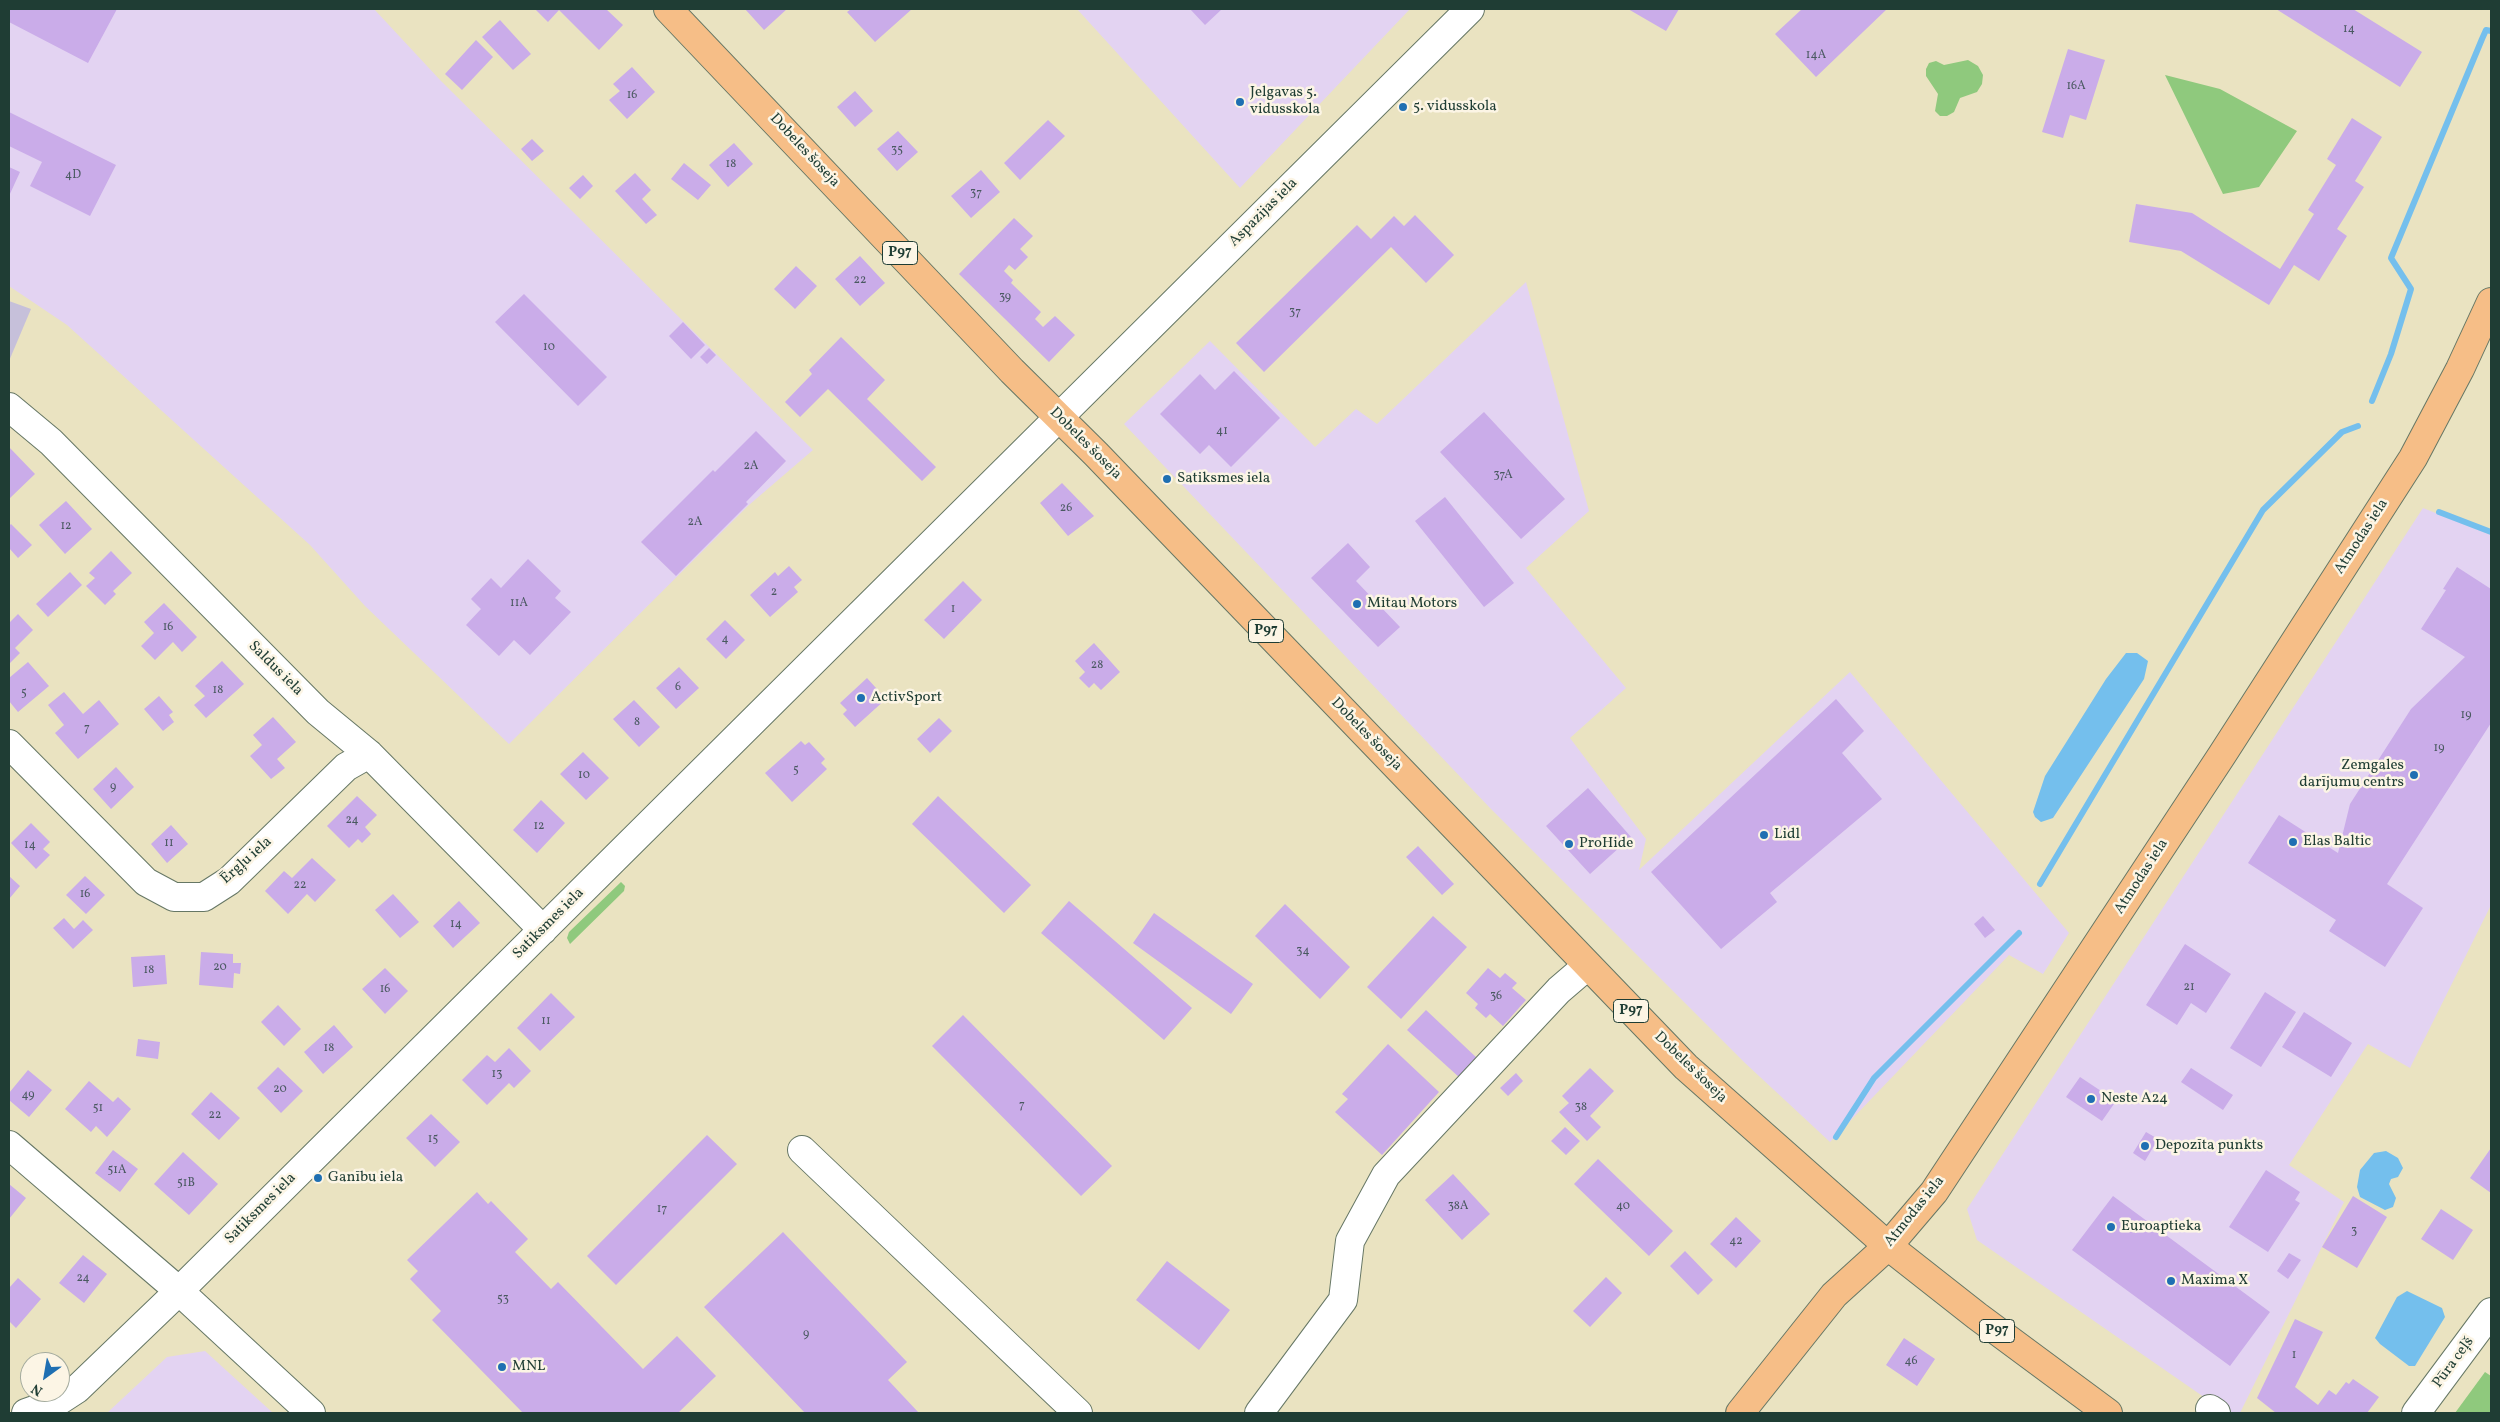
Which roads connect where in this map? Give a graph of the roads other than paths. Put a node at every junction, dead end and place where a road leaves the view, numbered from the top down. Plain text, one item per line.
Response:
1 (668, 9) edge
2 (1470, 9) edge
3 (2491, 302) edge
4 (9, 407) edge
5 (1059, 417) junction
6 (9, 744) edge
7 (369, 754) junction
8 (544, 930) junction
9 (1587, 966) junction
10 (9, 1145) edge
11 (802, 1150) dead end
12 (1888, 1246) junction
13 (179, 1291) junction
14 (2491, 1312) edge
15 (26, 1413) edge
16 (311, 1413) edge
17 (1078, 1413) edge
18 (1259, 1413) edge
19 (1740, 1413) edge
20 (2108, 1413) edge
21 (2416, 1413) edge

1 - 5 main road, Dobeles šoseja / P97
2 - 5 street, Aspazijas iela
3 - 12 main road, Atmodas iela
4 - 7 street, Saldus iela
5 - 8 street, Satiksmes iela
5 - 9 main road, Dobeles šoseja / P97
6 - 7 street, Ērgļu iela
7 - 8 street, Saldus iela
8 - 13 street, Satiksmes iela
9 - 12 main road, Dobeles šoseja / P97
9 - 18 street
10 - 13 street
11 - 17 street
12 - 19 main road, Atmodas iela
12 - 20 main road, Dobeles šoseja / P97
13 - 15 street, Satiksmes iela
13 - 16 street
14 - 21 street, Pūra ceļš

